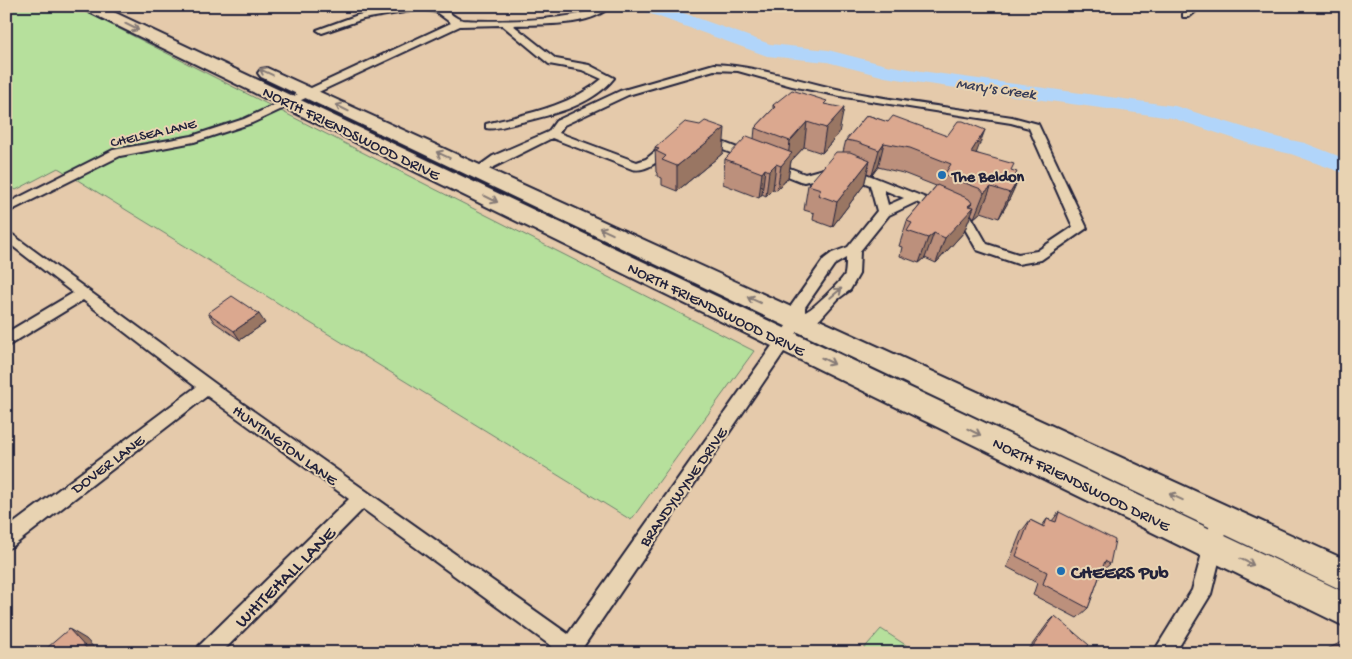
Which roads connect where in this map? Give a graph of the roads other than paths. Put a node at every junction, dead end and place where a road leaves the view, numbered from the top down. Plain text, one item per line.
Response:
1 (88, 6) edge
2 (123, 6) edge
3 (422, 6) edge
4 (606, 6) edge
5 (1198, 6) edge
6 (1186, 15) dead end
7 (504, 22) junction
8 (458, 23) junction
9 (322, 30) dead end
10 (210, 47) dead end
11 (256, 68) dead end
12 (299, 97) junction
13 (490, 126) dead end
14 (552, 134) junction
15 (478, 171) junction
16 (876, 182) junction
17 (916, 198) junction
18 (6, 209) edge
19 (884, 212) junction
20 (6, 234) edge
21 (853, 250) junction
22 (84, 293) junction
23 (791, 330) junction
24 (6, 341) edge
25 (207, 386) junction
26 (362, 498) junction
27 (1217, 532) junction
28 (6, 540) edge
29 (1346, 576) edge
30 (1346, 610) edge
31 (569, 650) edge
32 (206, 653) edge
33 (1163, 653) edge

1 -> 12 main road, NORTH FRIENDSWOOD DRIVE
2 - 10 main road
3 - 8 street
3 - 9 street
4 - 7 street
5 - 6 street
7 - 8 street
7 - 13 street
8 - 12 street, CHELSEA LANE
12 -> 11 main road, NORTH FRIENDSWOOD DRIVE
15 -> 12 main road, NORTH FRIENDSWOOD DRIVE
12 - 18 street, CHELSEA LANE
12 -> 23 main road, NORTH FRIENDSWOOD DRIVE
14 - 15 street
14 - 16 street
14 - 17 street
23 -> 15 main road, NORTH FRIENDSWOOD DRIVE
16 - 17 street
16 - 19 street
17 - 19 street
19 - 21 street
20 - 22 street, HUNTINGTON LANE
21 - 23 street
23 -> 21 street
22 - 24 street
22 - 25 street, HUNTINGTON LANE
23 - 27 main road, NORTH FRIENDSWOOD DRIVE
23 - 31 street, BRANDYWYNE DRIVE
25 - 26 street, HUNTINGTON LANE
25 - 28 street, DOVER LANE
26 - 31 street, HUNTINGTON LANE
26 - 32 street, WHITEHALL LANE
27 - 29 main road, NORTH FRIENDSWOOD DRIVE
27 -> 30 main road, NORTH FRIENDSWOOD DRIVE
27 - 33 street

